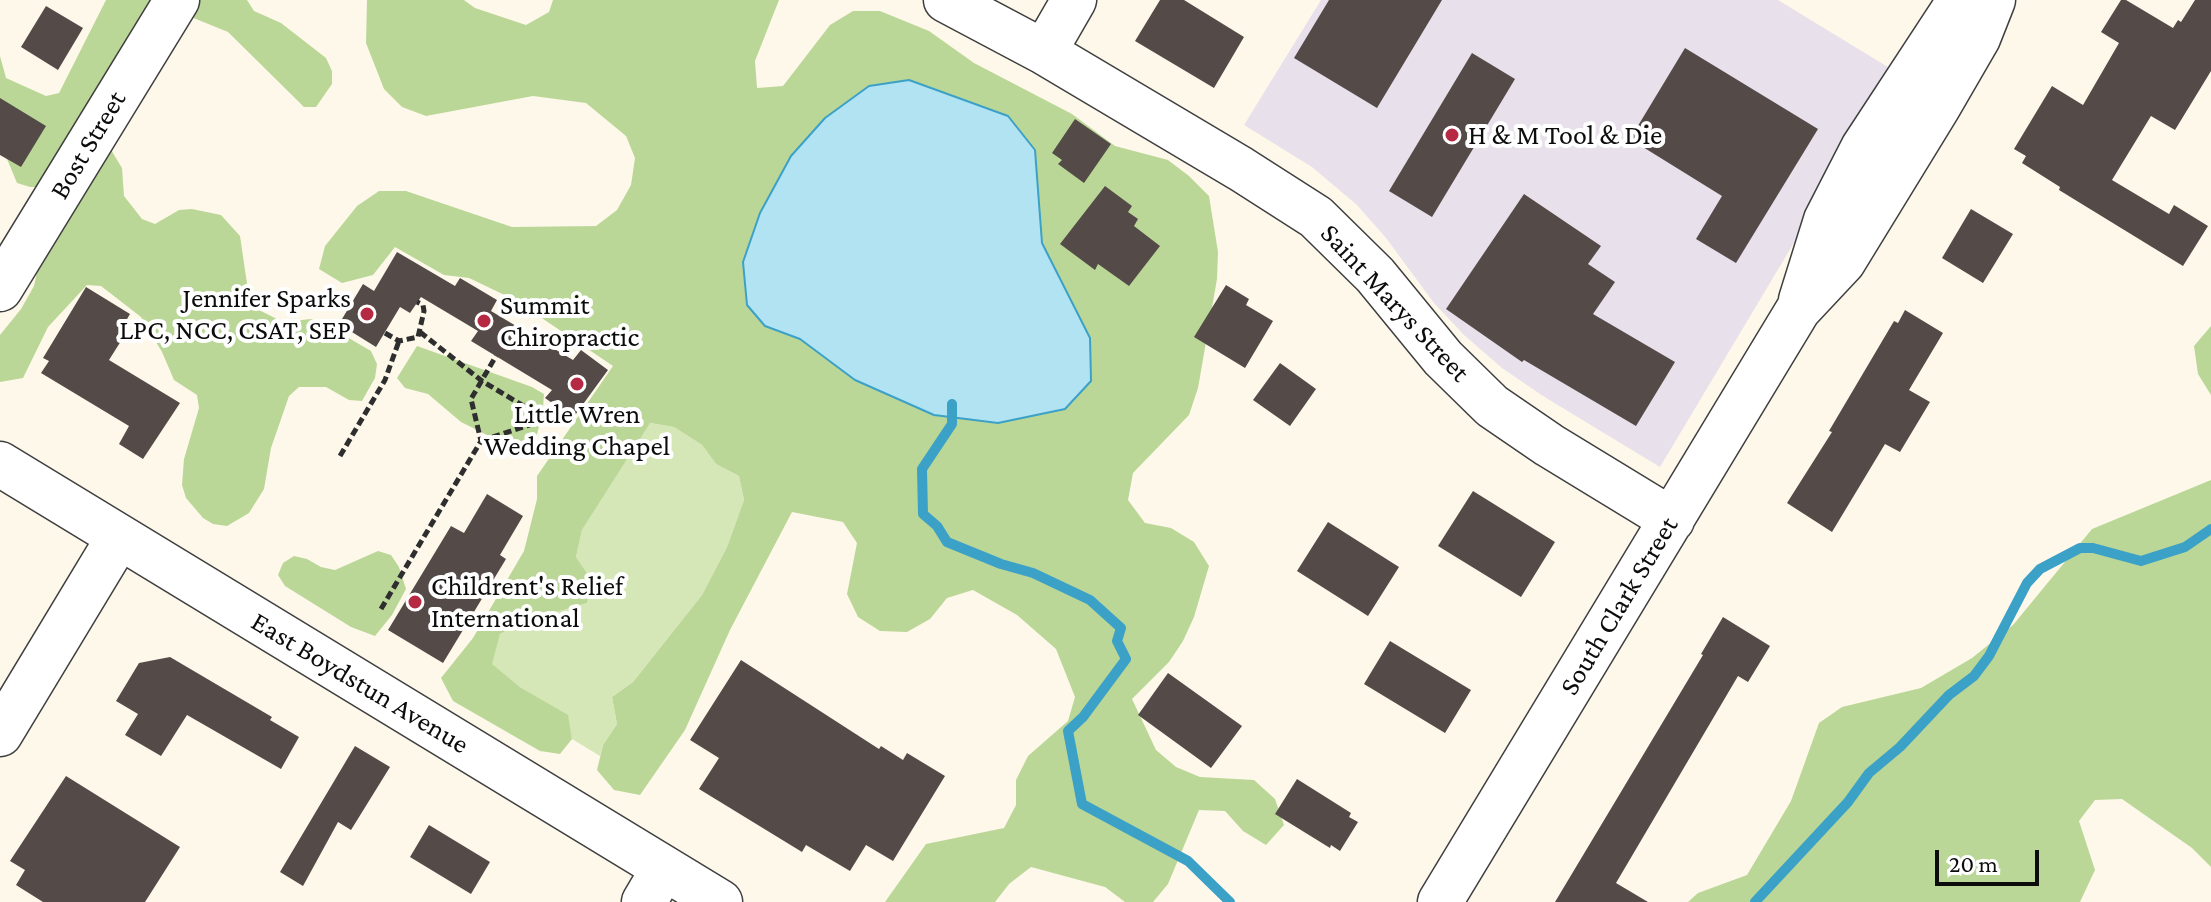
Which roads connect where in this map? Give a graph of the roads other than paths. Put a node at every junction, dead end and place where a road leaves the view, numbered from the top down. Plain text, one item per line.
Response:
1 (177, 0) edge
2 (946, 0) edge
3 (1074, 0) edge
4 (1960, 0) edge
5 (1993, 0) edge
6 (1044, 52) junction
7 (0, 289) edge
8 (1798, 310) junction
9 (0, 464) edge
10 (1672, 520) junction
11 (119, 537) junction
12 (0, 734) edge
13 (654, 885) edge
14 (720, 902) edge
15 (1440, 902) edge

1 - 7 street, Bost Street
2 - 6 street, Saint Marys Street
3 - 6 street
4 - 8 street, South Clark Street
5 - 8 street, South Clark Street
6 - 10 street, Saint Marys Street
8 - 10 street, South Clark Street
9 - 11 street, East Boydstun Avenue
10 - 15 street, South Clark Street
11 - 12 street
11 - 13 street, East Boydstun Avenue
13 - 14 street, East Boydstun Avenue

